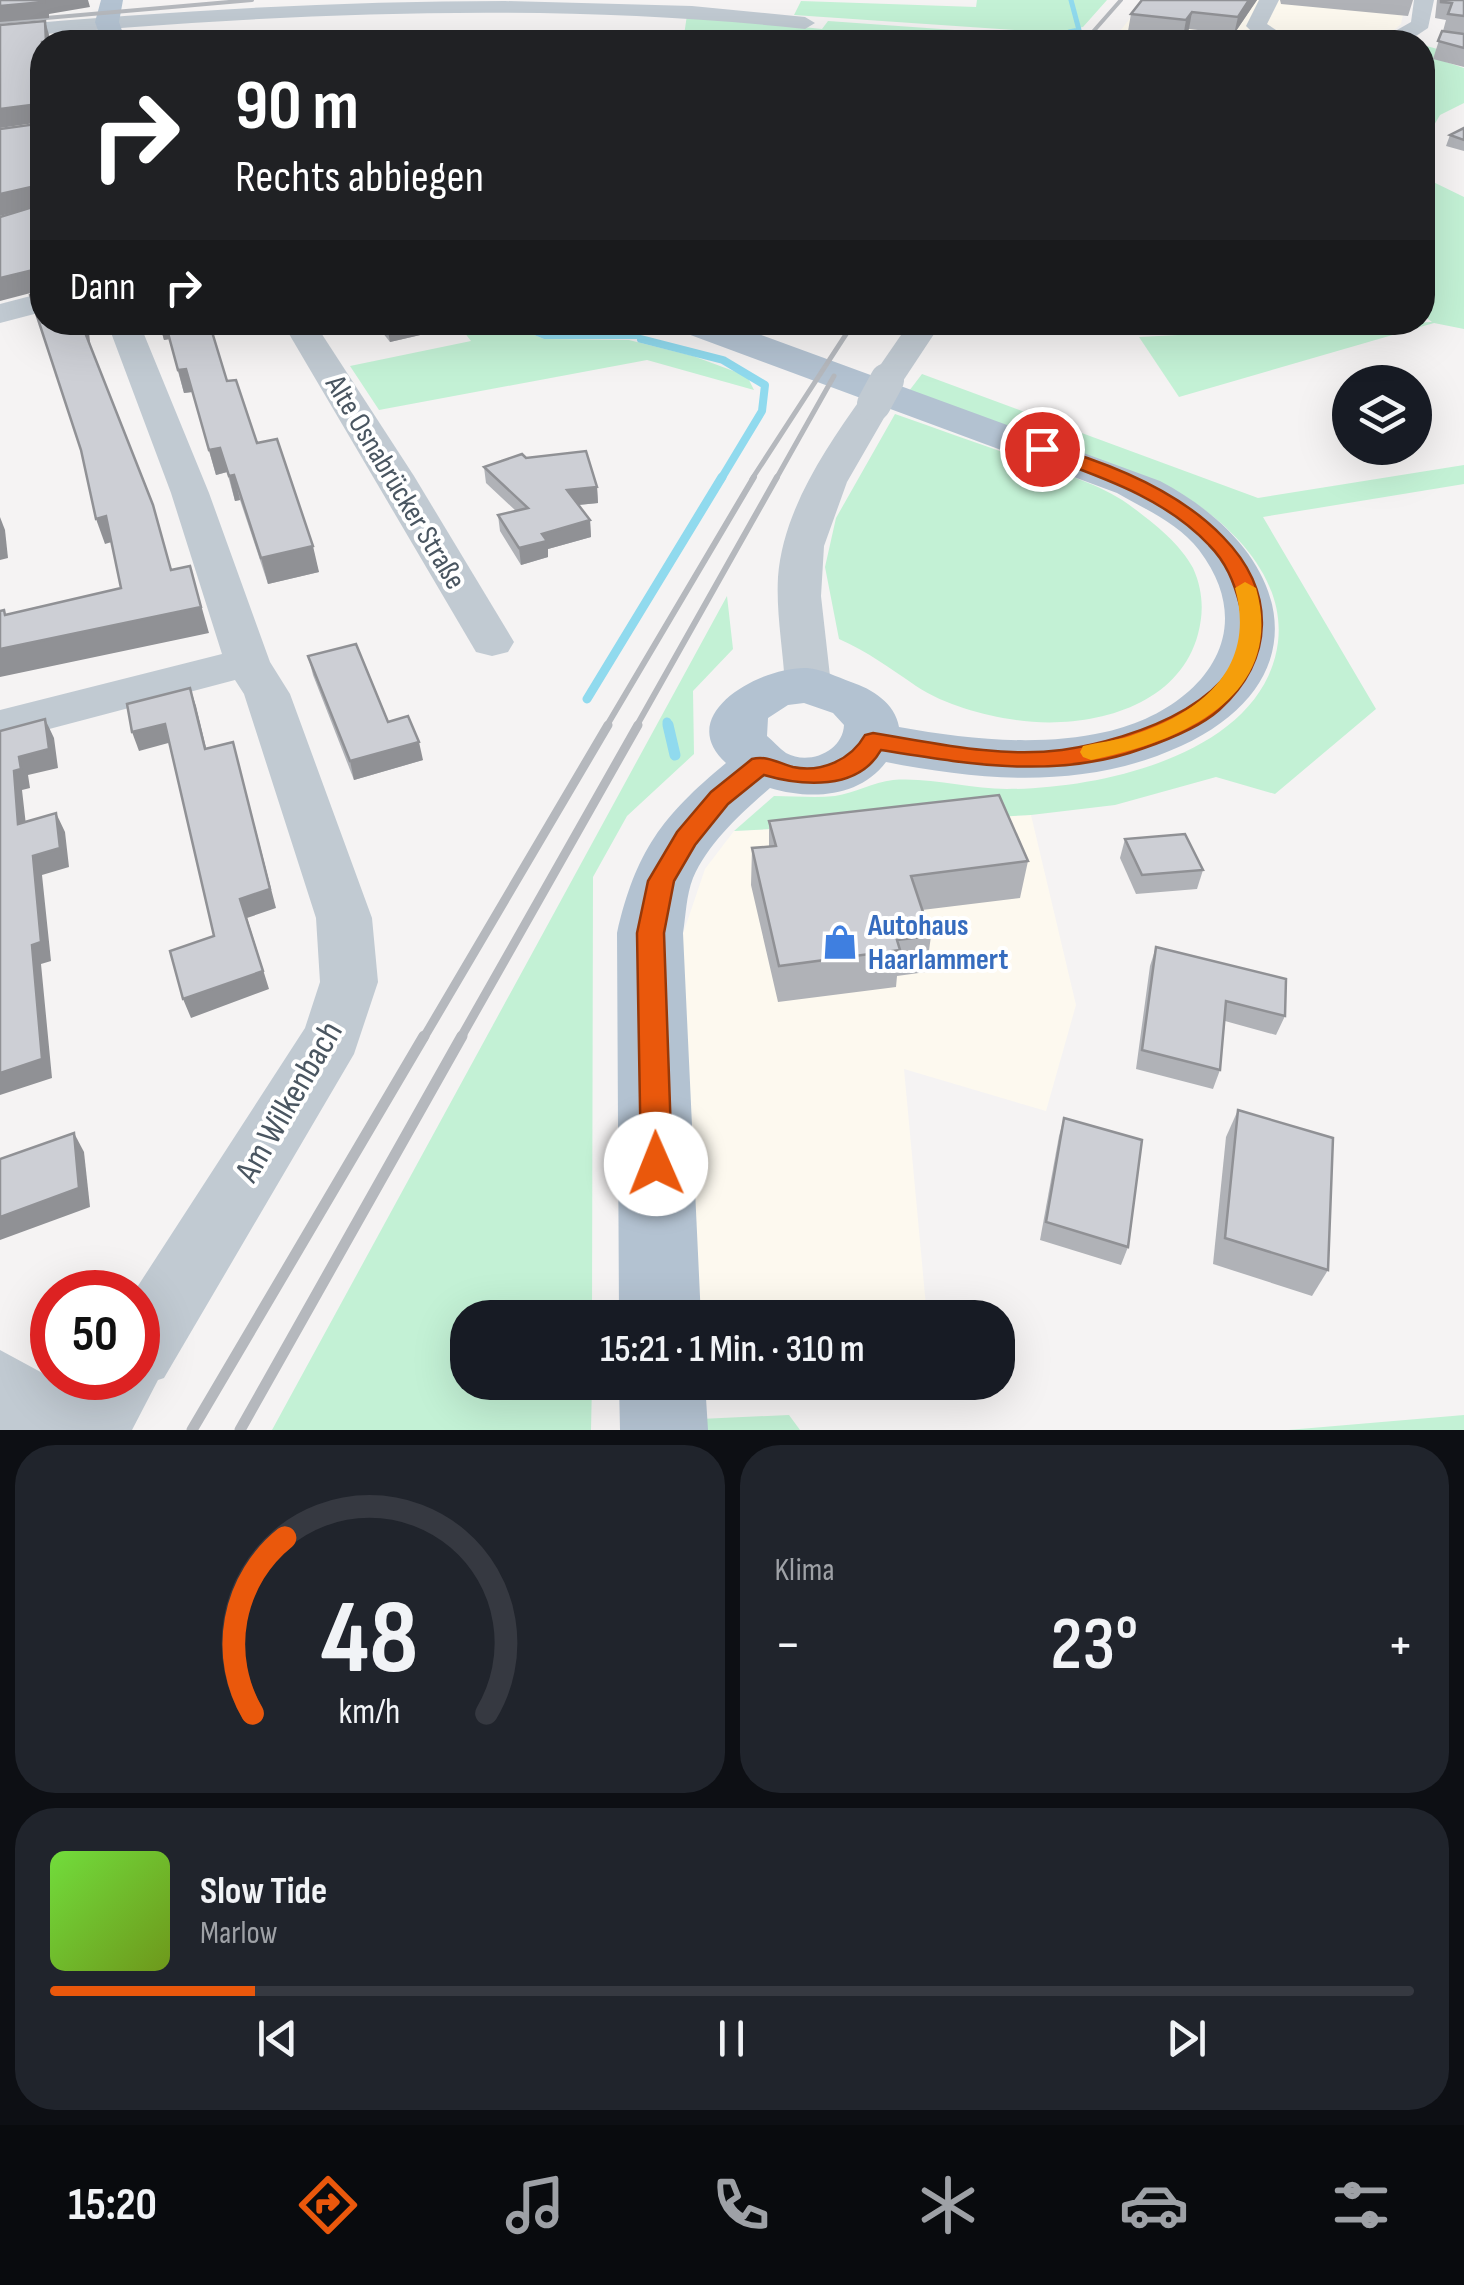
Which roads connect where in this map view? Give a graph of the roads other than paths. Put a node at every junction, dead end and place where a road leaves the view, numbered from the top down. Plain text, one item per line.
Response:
1 (1269, 0) edge
2 (1424, 0) edge
3 (111, 22) edge
4 (805, 23) dead end
5 (1263, 30) edge
6 (1411, 30) edge
7 (0, 32) edge
8 (30, 305) edge
9 (0, 314) edge
10 (129, 335) edge
11 (306, 335) edge
12 (726, 335) edge
13 (918, 335) edge
14 (492, 642) dead end
15 (247, 662) junction
16 (808, 685) junction
17 (0, 726) edge
18 (873, 741) junction
19 (760, 765) junction
20 (660, 1300) edge
21 (160, 1316) edge
22 (0, 1387) edge
23 (108, 1400) edge
24 (663, 1400) edge
25 (68, 1430) edge
26 (89, 1430) edge
27 (664, 1430) edge

1 - 5 street
2 - 6 street
3 - 4 street
3 - 7 street
8 - 9 street
10 - 15 street, Am Wilkenbach
11 - 14 street, Alte Osnabrücker Straße
12 - 18 main road
13 - 16 street
15 - 17 street
15 - 21 street, Am Wilkenbach
16 - 18 main road
16 - 19 main road
18 - 19 main road
19 - 20 main road
22 - 25 street
23 - 26 street
24 - 27 main road

